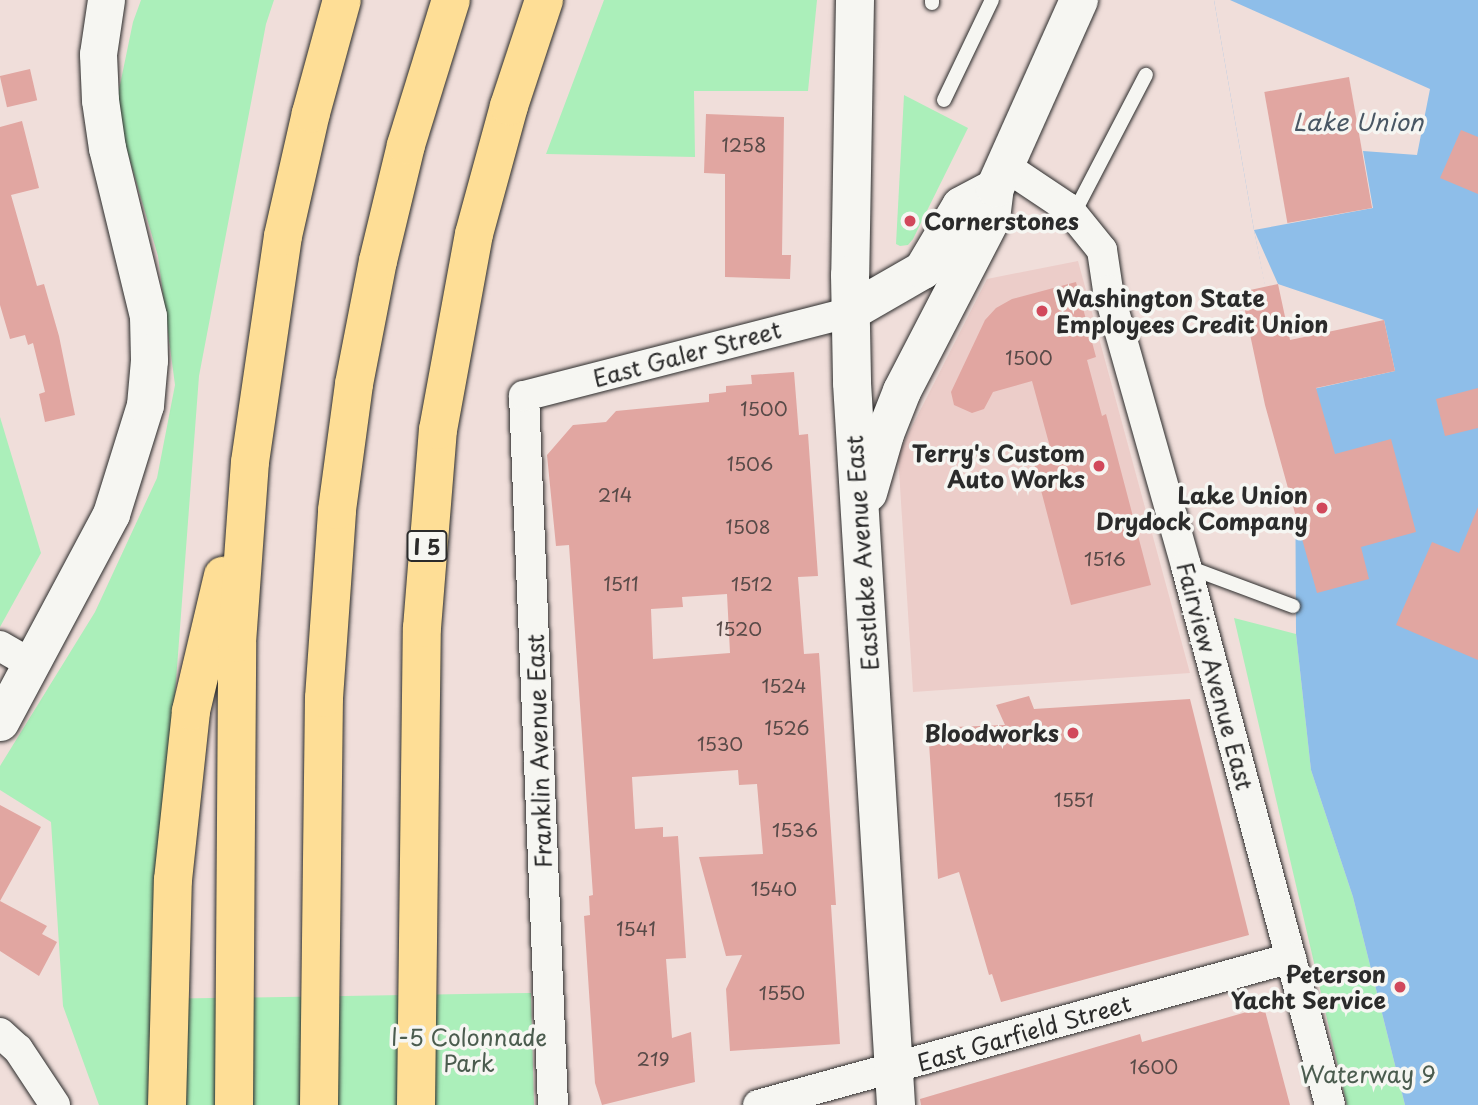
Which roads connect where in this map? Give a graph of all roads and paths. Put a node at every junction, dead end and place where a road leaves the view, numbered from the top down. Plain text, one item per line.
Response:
1 (106, 0) edge
2 (342, 0) edge
3 (451, 0) edge
4 (544, 0) edge
5 (855, 0) edge
6 (992, 0) edge
7 (1079, 0) edge
8 (1146, 75) dead end
9 (944, 100) dead end
10 (1000, 177) junction
11 (1073, 215) junction
12 (850, 312) junction
13 (524, 397) joint
14 (250, 462) junction
15 (861, 525) junction
16 (1186, 566) junction
17 (1293, 606) dead end
18 (15, 655) edge
19 (0, 722) edge
20 (1291, 958) junction
21 (0, 1033) edge
22 (896, 1087) edge
23 (769, 1104) edge
24 (55, 1105) edge
25 (167, 1105) edge
26 (233, 1105) edge
27 (319, 1105) edge
28 (416, 1105) edge
29 (553, 1105) edge
30 (1330, 1105) edge

1 - 18 street
2 - 14 highway
3 - 27 highway
4 - 28 highway, I 5
5 - 12 main road, Eastlake Avenue East
6 - 9 lane
7 - 10 main road
8 - 11 lane
10 - 11 street, Fairview Avenue East
10 - 12 main road
10 - 15 main road
11 - 16 street, Fairview Avenue East
12 - 13 street, East Galer Street
12 - 15 main road, Eastlake Avenue East
13 - 29 street, Franklin Avenue East
14 - 25 highway
14 - 26 highway
15 - 22 main road, Eastlake Avenue East
16 - 17 lane
16 - 20 street, Fairview Avenue East
18 - 19 street
20 - 22 street, East Garfield Street
20 - 30 street, Fairview Avenue East
21 - 24 street
22 - 23 street, East Garfield Street

